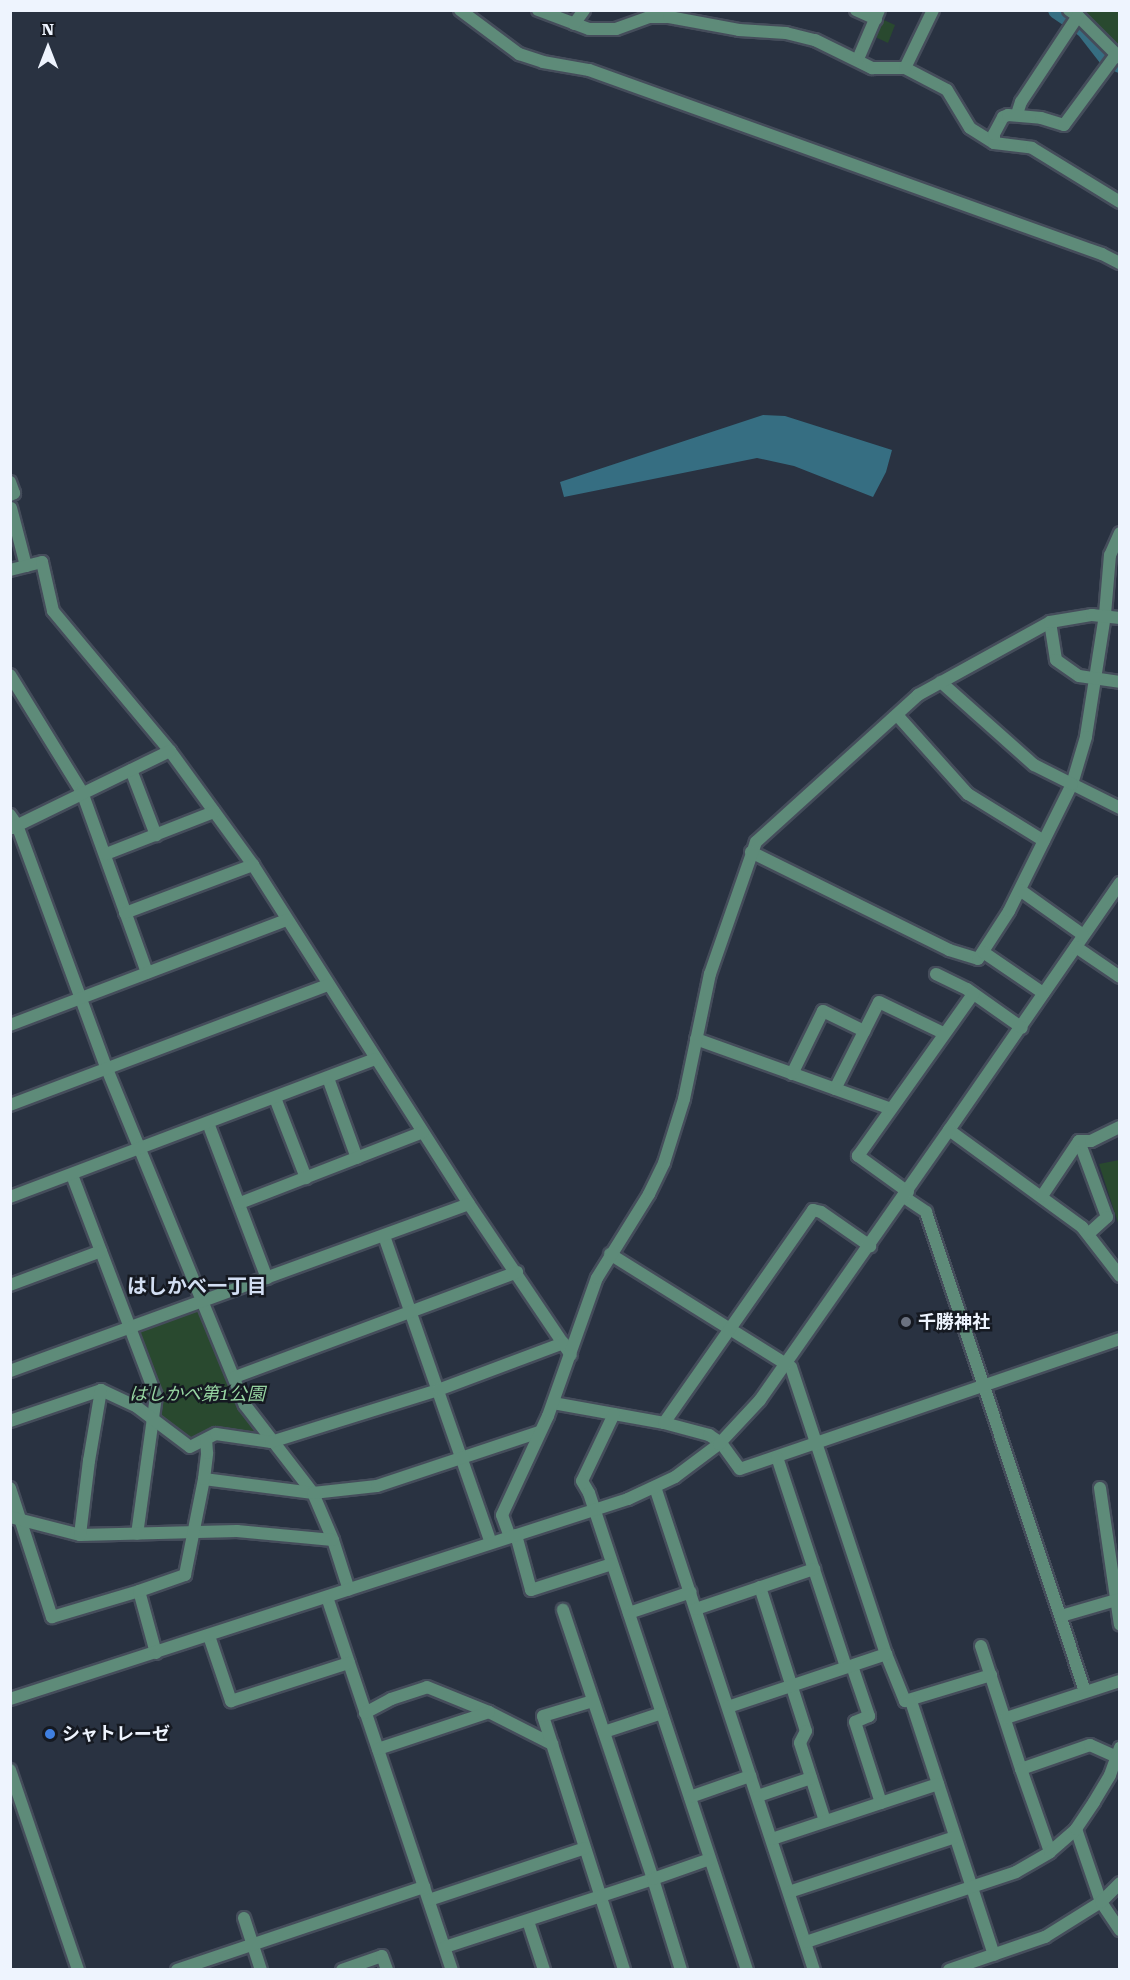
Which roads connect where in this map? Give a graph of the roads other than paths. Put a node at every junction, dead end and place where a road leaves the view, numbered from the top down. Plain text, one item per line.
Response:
1 (460, 10) edge
2 (538, 10) edge
3 (584, 10) edge
4 (708, 10) edge
5 (856, 10) edge
6 (933, 10) edge
7 (877, 15) edge
8 (635, 16) edge
9 (1074, 18) edge
10 (574, 24) junction
11 (703, 24) junction
12 (858, 59) junction
13 (1114, 59) edge
14 (905, 68) junction
15 (1017, 114) junction
16 (994, 144) junction
17 (1119, 201) edge
18 (1119, 263) edge
19 (10, 482) edge
20 (10, 495) edge
21 (11, 508) edge
22 (1119, 533) edge
23 (26, 566) junction
24 (10, 570) edge
25 (1105, 615) junction
26 (1119, 618) edge
27 (1050, 622) junction
28 (10, 675) edge
29 (1096, 679) junction
30 (941, 682) junction
31 (1119, 682) edge
32 (897, 714) junction
33 (170, 751) junction
34 (131, 770) junction
35 (1072, 784) junction
36 (82, 792) junction
37 (1119, 808) edge
38 (214, 812) junction
39 (13, 823) edge
40 (156, 835) junction
41 (1044, 841) junction
42 (751, 852) junction
43 (106, 854) junction
44 (253, 865) junction
45 (1119, 883) edge
46 (1020, 890) junction
47 (125, 913) junction
48 (287, 920) junction
49 (1083, 935) junction
50 (1076, 946) junction
51 (983, 952) junction
52 (147, 973) junction
53 (936, 974) dead end
54 (1119, 976) edge
55 (328, 985) junction
56 (1043, 993) junction
57 (973, 994) junction
58 (80, 998) junction
59 (10, 1025) edge
60 (1022, 1028) junction
61 (864, 1031) junction
62 (943, 1033) junction
63 (696, 1039) junction
64 (375, 1059) junction
65 (107, 1069) junction
66 (792, 1074) junction
67 (328, 1078) junction
68 (835, 1089) junction
69 (275, 1098) junction
70 (10, 1105) edge
71 (891, 1109) junction
72 (208, 1123) junction
73 (1119, 1127) edge
74 (949, 1130) junction
75 (423, 1132) junction
76 (1079, 1141) junction
77 (140, 1149) junction
78 (357, 1158) junction
79 (72, 1175) junction
80 (306, 1178) junction
81 (906, 1195) junction
82 (1042, 1196) junction
83 (10, 1197) edge
84 (240, 1203) junction
85 (469, 1204) junction
86 (1088, 1234) junction
87 (384, 1236) junction
88 (870, 1246) junction
89 (101, 1251) junction
90 (610, 1254) junction
91 (517, 1272) junction
92 (1119, 1276) edge
93 (267, 1278) junction
94 (10, 1285) edge
95 (203, 1301) junction
96 (410, 1312) junction
97 (130, 1329) junction
98 (730, 1329) junction
99 (1119, 1339) edge
100 (564, 1343) junction
101 (571, 1355) junction
102 (787, 1365) junction
103 (10, 1371) edge
104 (235, 1377) junction
105 (985, 1387) junction
106 (101, 1390) junction
107 (438, 1390) junction
108 (553, 1403) junction
109 (614, 1414) junction
110 (10, 1421) edge
111 (154, 1421) junction
112 (664, 1423) junction
113 (539, 1432) junction
114 (206, 1440) junction
115 (271, 1442) junction
116 (721, 1443) junction
117 (817, 1444) junction
118 (463, 1457) junction
119 (777, 1457) junction
120 (204, 1479) junction
121 (655, 1487) junction
122 (10, 1488) edge
123 (1100, 1488) dead end
124 (313, 1493) junction
125 (594, 1509) junction
126 (16, 1519) edge
127 (195, 1533) junction
128 (136, 1534) junction
129 (80, 1535) junction
130 (513, 1536) junction
131 (333, 1540) junction
132 (491, 1543) junction
133 (612, 1564) junction
134 (814, 1569) junction
135 (760, 1587) junction
136 (349, 1590) junction
137 (139, 1591) junction
138 (691, 1592) junction
139 (327, 1597) junction
140 (1118, 1600) edge
141 (696, 1609) junction
142 (563, 1610) dead end
143 (629, 1613) junction
144 (1061, 1616) junction
145 (1119, 1625) edge
146 (209, 1636) junction
147 (981, 1646) dead end
148 (156, 1653) junction
149 (886, 1654) junction
150 (349, 1663) junction
151 (849, 1666) junction
152 (991, 1675) junction
153 (1119, 1681) edge
154 (791, 1685) junction
155 (1085, 1691) junction
156 (10, 1699) edge
157 (593, 1701) junction
158 (911, 1701) junction
159 (728, 1707) junction
160 (489, 1712) junction
161 (365, 1713) junction
162 (662, 1713) junction
163 (1006, 1718) junction
164 (604, 1732) junction
165 (552, 1744) junction
166 (378, 1749) junction
167 (1118, 1752) edge
168 (1021, 1769) junction
169 (10, 1770) edge
170 (750, 1776) junction
171 (811, 1778) junction
172 (938, 1784) junction
173 (758, 1796) junction
174 (690, 1797) junction
175 (881, 1803) junction
176 (825, 1821) junction
177 (1076, 1828) junction
178 (955, 1837) junction
179 (772, 1839) junction
180 (585, 1848) junction
181 (1050, 1852) junction
182 (710, 1859) junction
183 (653, 1879) junction
184 (1119, 1883) edge
185 (971, 1886) junction
186 (424, 1887) junction
187 (789, 1892) junction
188 (600, 1897) junction
189 (429, 1900) junction
190 (1101, 1902) junction
191 (244, 1918) dead end
192 (528, 1920) junction
193 (1119, 1930) edge
194 (806, 1942) junction
195 (253, 1945) junction
196 (445, 1947) junction
197 (991, 1956) junction
198 (78, 1970) edge
199 (177, 1970) edge
200 (261, 1970) edge
201 (342, 1970) edge
202 (387, 1970) edge
203 (452, 1970) edge
204 (544, 1970) edge
205 (624, 1970) edge
206 (681, 1970) edge
207 (747, 1970) edge
208 (814, 1970) edge
209 (949, 1970) edge
210 (993, 1970) edge

1 - 18 street
2 - 10 street
3 - 10 street
4 - 11 street
5 - 7 street
6 - 14 street
7 - 12 street
8 - 10 street
8 - 11 street
9 - 13 street
9 - 15 street
11 - 12 street
12 - 14 street
13 - 15 street
14 - 16 street
15 - 16 street
16 - 17 street
19 - 20 street
21 - 23 street
22 - 25 street
23 - 24 street
23 - 33 street
25 - 26 street
25 - 27 street
25 - 29 street
27 - 29 street
27 - 30 street
28 - 36 street
29 - 31 street
29 - 35 street
30 - 32 street
30 - 35 street
32 - 41 street
32 - 42 street
33 - 34 street
33 - 38 street
34 - 36 street
34 - 40 street
35 - 37 street
35 - 41 street
36 - 39 street
36 - 43 street
38 - 40 street
38 - 44 street
39 - 58 street
40 - 43 street
41 - 46 street
42 - 51 street
42 - 63 street
43 - 47 street
44 - 47 street
44 - 48 street
45 - 49 street
46 - 49 street
46 - 51 street
47 - 52 street
48 - 52 street
48 - 55 street
49 - 50 street
50 - 54 street
50 - 56 street
51 - 56 street
52 - 58 street
53 - 57 street
55 - 64 street
55 - 65 street
56 - 60 street
57 - 60 street
57 - 62 street
58 - 59 street
58 - 65 street
60 - 74 street
61 - 62 street
61 - 66 street
61 - 68 street
62 - 71 street
63 - 66 street
63 - 90 street
64 - 67 street
64 - 75 street
65 - 70 street
65 - 77 street
66 - 68 street
67 - 69 street
67 - 78 street
68 - 71 street
69 - 72 street
69 - 80 street
71 - 81 street
72 - 77 street
72 - 84 street
73 - 76 street
74 - 81 street
74 - 82 street
75 - 78 street
75 - 85 street
76 - 82 street
76 - 86 street
77 - 79 street
77 - 95 street
78 - 80 street
79 - 83 street
79 - 89 street
80 - 84 street
81 - 88 street
81 - 105 street
82 - 86 street
84 - 93 street
85 - 87 street
85 - 91 street
86 - 92 street
87 - 93 street
87 - 96 street
88 - 98 street
88 - 102 street
89 - 94 street
89 - 97 street
90 - 98 street
90 - 101 street
91 - 96 street
91 - 100 street
93 - 95 street
95 - 97 street
95 - 104 street
96 - 104 street
96 - 107 street
97 - 103 street
97 - 111 street
98 - 102 street
98 - 112 street
99 - 105 street
100 - 101 street
100 - 107 street
101 - 108 street
102 - 116 street
102 - 117 street
104 - 115 street
105 - 117 street
105 - 144 street
106 - 110 street
106 - 111 street
106 - 129 street
107 - 115 street
107 - 118 street
108 - 109 street
108 - 113 street
109 - 112 street
109 - 125 street
111 - 114 street
111 - 128 street
112 - 116 street
113 - 118 street
113 - 130 street
114 - 115 street
114 - 120 street
115 - 124 street
116 - 119 street
116 - 121 street
117 - 119 street
117 - 149 street
118 - 124 street
118 - 132 street
119 - 134 street
120 - 124 street
120 - 127 street
121 - 125 street
121 - 138 street
122 - 126 street
123 - 140 street
124 - 131 street
125 - 130 street
125 - 133 street
126 - 129 street
126 - 137 street
127 - 128 street
127 - 131 street
127 - 137 street
128 - 129 street
130 - 132 street
130 - 133 street
131 - 136 street
132 - 136 street
133 - 143 street
134 - 135 street
134 - 151 street
135 - 141 street
135 - 154 street
136 - 139 street
137 - 148 street
138 - 141 street
138 - 143 street
139 - 146 street
139 - 150 street
140 - 144 street
140 - 145 street
141 - 159 street
142 - 157 street
143 - 162 street
144 - 155 street
146 - 148 street
146 - 150 street
147 - 152 street
148 - 156 street
149 - 151 street
149 - 158 street
150 - 161 street
151 - 154 street
151 - 175 street
152 - 158 street
152 - 163 street
153 - 155 street
154 - 159 street
154 - 171 street
155 - 163 street
157 - 164 street
157 - 165 street
158 - 172 street
159 - 170 street
160 - 161 street
160 - 165 street
160 - 166 street
161 - 166 street
162 - 164 street
162 - 174 street
163 - 168 street
164 - 183 street
165 - 180 street
166 - 186 street
167 - 168 street
167 - 177 street
168 - 181 street
169 - 198 street
170 - 173 street
170 - 174 street
171 - 173 street
171 - 176 street
172 - 175 street
172 - 178 street
173 - 179 street
174 - 182 street
175 - 176 street
176 - 179 street
177 - 181 street
177 - 190 street
178 - 185 street
178 - 187 street
179 - 187 street
180 - 188 street
180 - 189 street
181 - 185 street
182 - 183 street
182 - 207 street
183 - 188 street
183 - 206 street
184 - 190 street
185 - 194 street
185 - 197 street
186 - 189 street
186 - 195 street
187 - 194 street
188 - 192 street
188 - 205 street
189 - 196 street
190 - 193 street
190 - 197 street
191 - 195 street
192 - 196 street
192 - 204 street
194 - 208 street
195 - 199 street
195 - 200 street
196 - 203 street
197 - 209 street
197 - 210 street
201 - 202 street

